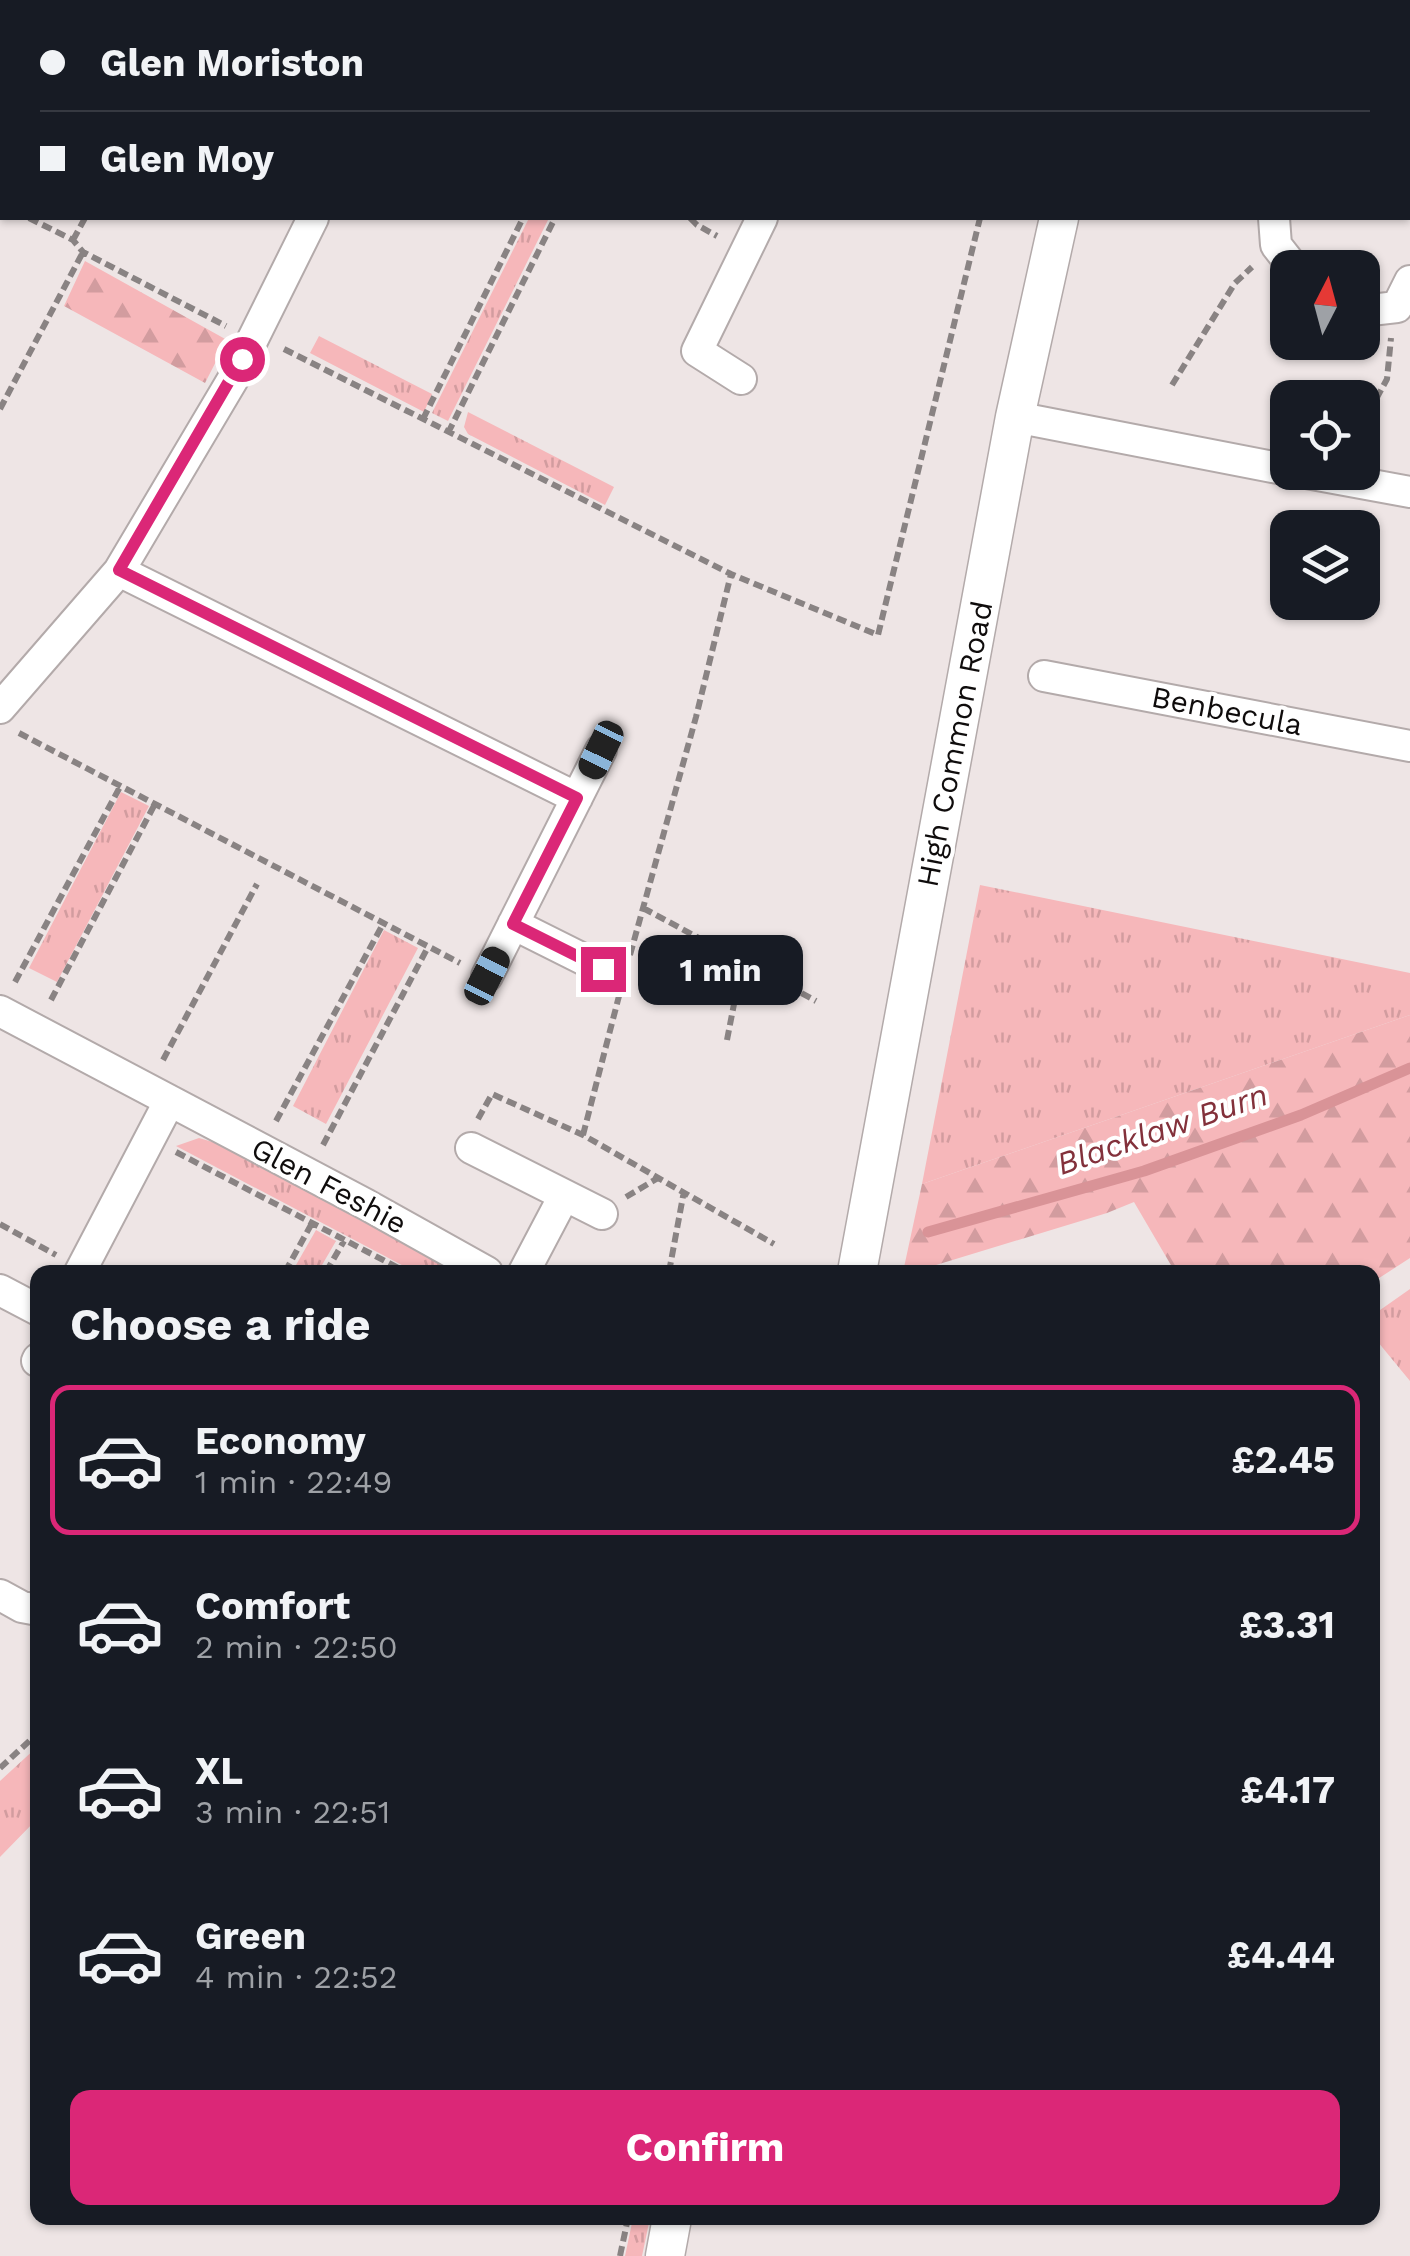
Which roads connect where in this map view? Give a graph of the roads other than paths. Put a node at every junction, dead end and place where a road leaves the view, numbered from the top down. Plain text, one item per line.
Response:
1 (312, 220) edge
2 (761, 220) edge
3 (1059, 220) edge
4 (1410, 280) edge
5 (1380, 309) edge
6 (741, 378) dead end
7 (1015, 418) junction
8 (1270, 467) edge
9 (1380, 486) edge
10 (1410, 492) edge
11 (119, 570) junction
12 (1044, 676) dead end
13 (5, 718) edge
14 (1410, 746) edge
15 (601, 750) dead end
16 (577, 798) junction
17 (513, 924) junction
18 (618, 973) road end
19 (487, 976) road end
20 (0, 1011) edge
21 (158, 1096) junction
22 (472, 1148) road end
23 (564, 1196) junction
24 (602, 1214) dead end
25 (84, 1265) edge
26 (474, 1265) edge
27 (528, 1265) edge
28 (858, 1265) edge
29 (0, 1290) edge
30 (30, 1306) edge
31 (0, 1595) edge
32 (30, 1608) edge
33 (671, 2225) edge
34 (666, 2256) edge

1 - 11 street
2 - 6 street
3 - 7 street, High Common Road
4 - 5 street
7 - 8 street
7 - 28 street, High Common Road
9 - 10 street
11 - 13 street
11 - 16 street
12 - 14 street, Benbecula
15 - 16 street
16 - 17 street
17 - 18 street
17 - 19 street
20 - 21 street, Glen Feshie
21 - 25 street
21 - 26 street, Glen Feshie
22 - 23 street
23 - 24 street
23 - 27 street
29 - 30 street
31 - 32 street
33 - 34 street

